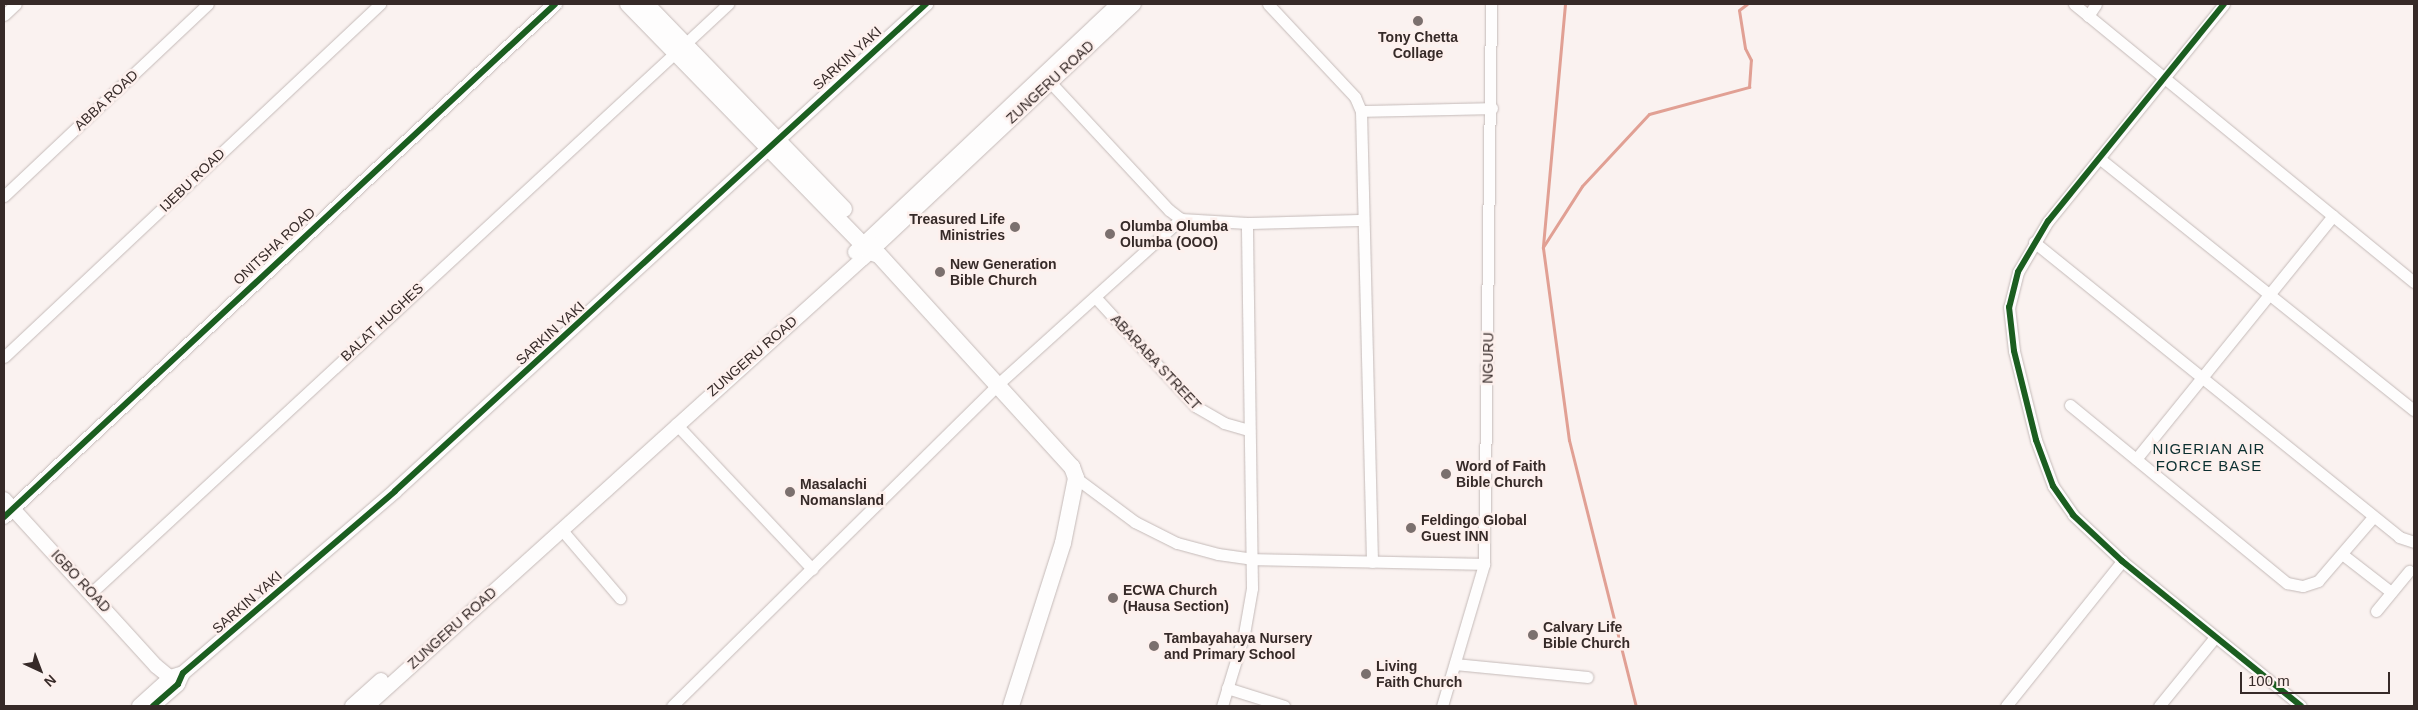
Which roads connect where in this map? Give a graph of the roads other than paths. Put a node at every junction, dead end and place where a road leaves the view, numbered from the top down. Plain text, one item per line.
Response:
1 (16, 4) edge
2 (208, 4) edge
3 (380, 4) edge
4 (555, 4) edge
5 (628, 4) edge
6 (646, 4) edge
7 (728, 4) edge
8 (926, 4) edge
9 (1118, 4) edge
10 (1134, 4) edge
11 (1268, 4) edge
12 (1491, 4) edge
13 (2074, 4) edge
14 (2096, 4) edge
15 (2224, 4) edge
16 (4, 16) edge
17 (2088, 16) junction
18 (680, 48) junction
19 (2162, 79) junction
20 (1050, 82) junction
21 (1492, 108) junction
22 (1361, 111) junction
23 (772, 143) junction
24 (2099, 158) junction
25 (4, 196) edge
26 (2333, 216) junction
27 (1182, 219) junction
28 (1362, 220) junction
29 (1247, 222) junction
30 (2034, 242) junction
31 (872, 247) junction
32 (2414, 282) edge
33 (2270, 295) junction
34 (1096, 298) junction
35 (4, 357) edge
36 (2203, 379) junction
37 (998, 386) junction
38 (2070, 405) dead end
39 (2414, 410) edge
40 (676, 424) junction
41 (1248, 430) junction
42 (2136, 459) junction
43 (1076, 478) junction
44 (7, 508) edge
45 (2373, 517) junction
46 (561, 529) junction
47 (2414, 542) edge
48 (2342, 554) junction
49 (1252, 559) junction
50 (1372, 562) junction
51 (2122, 562) junction
52 (1484, 564) junction
53 (812, 569) junction
54 (2408, 571) dead end
55 (2391, 592) junction
56 (91, 593) junction
57 (620, 598) dead end
58 (2376, 611) dead end
59 (2215, 637) junction
60 (1455, 664) junction
61 (1587, 677) dead end
62 (173, 681) junction
63 (1227, 688) junction
64 (679, 704) edge
65 (139, 706) edge
66 (153, 706) edge
67 (352, 706) edge
68 (367, 706) edge
69 (1010, 706) edge
70 (1222, 706) edge
71 (1284, 706) edge
72 (1442, 706) edge
73 (2006, 706) edge
74 (2160, 706) edge
75 (2301, 706) edge

1 - 16 street
2 - 25 street, ABBA ROAD
3 - 35 street, IJEBU ROAD
4 - 44 street, ONITSHA ROAD
5 - 18 main road
6 - 18 main road
7 - 18 street, BALAT HUGHES
8 - 23 street, SARKIN YAKI
9 - 31 street
10 - 20 street, ZUNGERU ROAD
11 - 22 street
12 - 21 street, NGURU
13 - 17 street
14 - 17 street
15 - 19 street
17 - 19 street
18 - 23 main road
18 - 56 street, BALAT HUGHES
19 - 24 street
19 - 26 street
20 - 27 street
20 - 31 street, ZUNGERU ROAD
21 - 22 street
21 - 52 street, NGURU
22 - 28 street
23 - 31 main road
23 - 62 street, SARKIN YAKI
24 - 30 street
24 - 33 street
26 - 32 street
26 - 33 street
27 - 29 street
27 - 34 street
28 - 29 street
28 - 50 street
29 - 41 street
30 - 36 street
30 - 51 street
31 - 37 main road
31 - 40 street, ZUNGERU ROAD
31 - 67 street
33 - 36 street
33 - 39 street
34 - 37 street
34 - 41 street, ABARABA STREET
36 - 42 street
36 - 45 street
37 - 43 main road
37 - 53 street
38 - 42 street
40 - 46 street, ZUNGERU ROAD
40 - 53 street
41 - 49 street
42 - 48 street
43 - 49 street
43 - 69 main road
44 - 56 street, IGBO ROAD
45 - 47 street
45 - 48 street
46 - 57 street
46 - 68 street, ZUNGERU ROAD
48 - 55 street
49 - 50 street
49 - 63 street
50 - 52 street
51 - 59 street
51 - 73 street
52 - 60 street, NGURU
53 - 64 street
54 - 55 street
55 - 58 street
56 - 62 street, IGBO ROAD
59 - 74 street
59 - 75 street
60 - 61 street
60 - 72 street, NGURU
62 - 65 street
62 - 66 street, SARKIN YAKI
63 - 70 street
63 - 71 street

